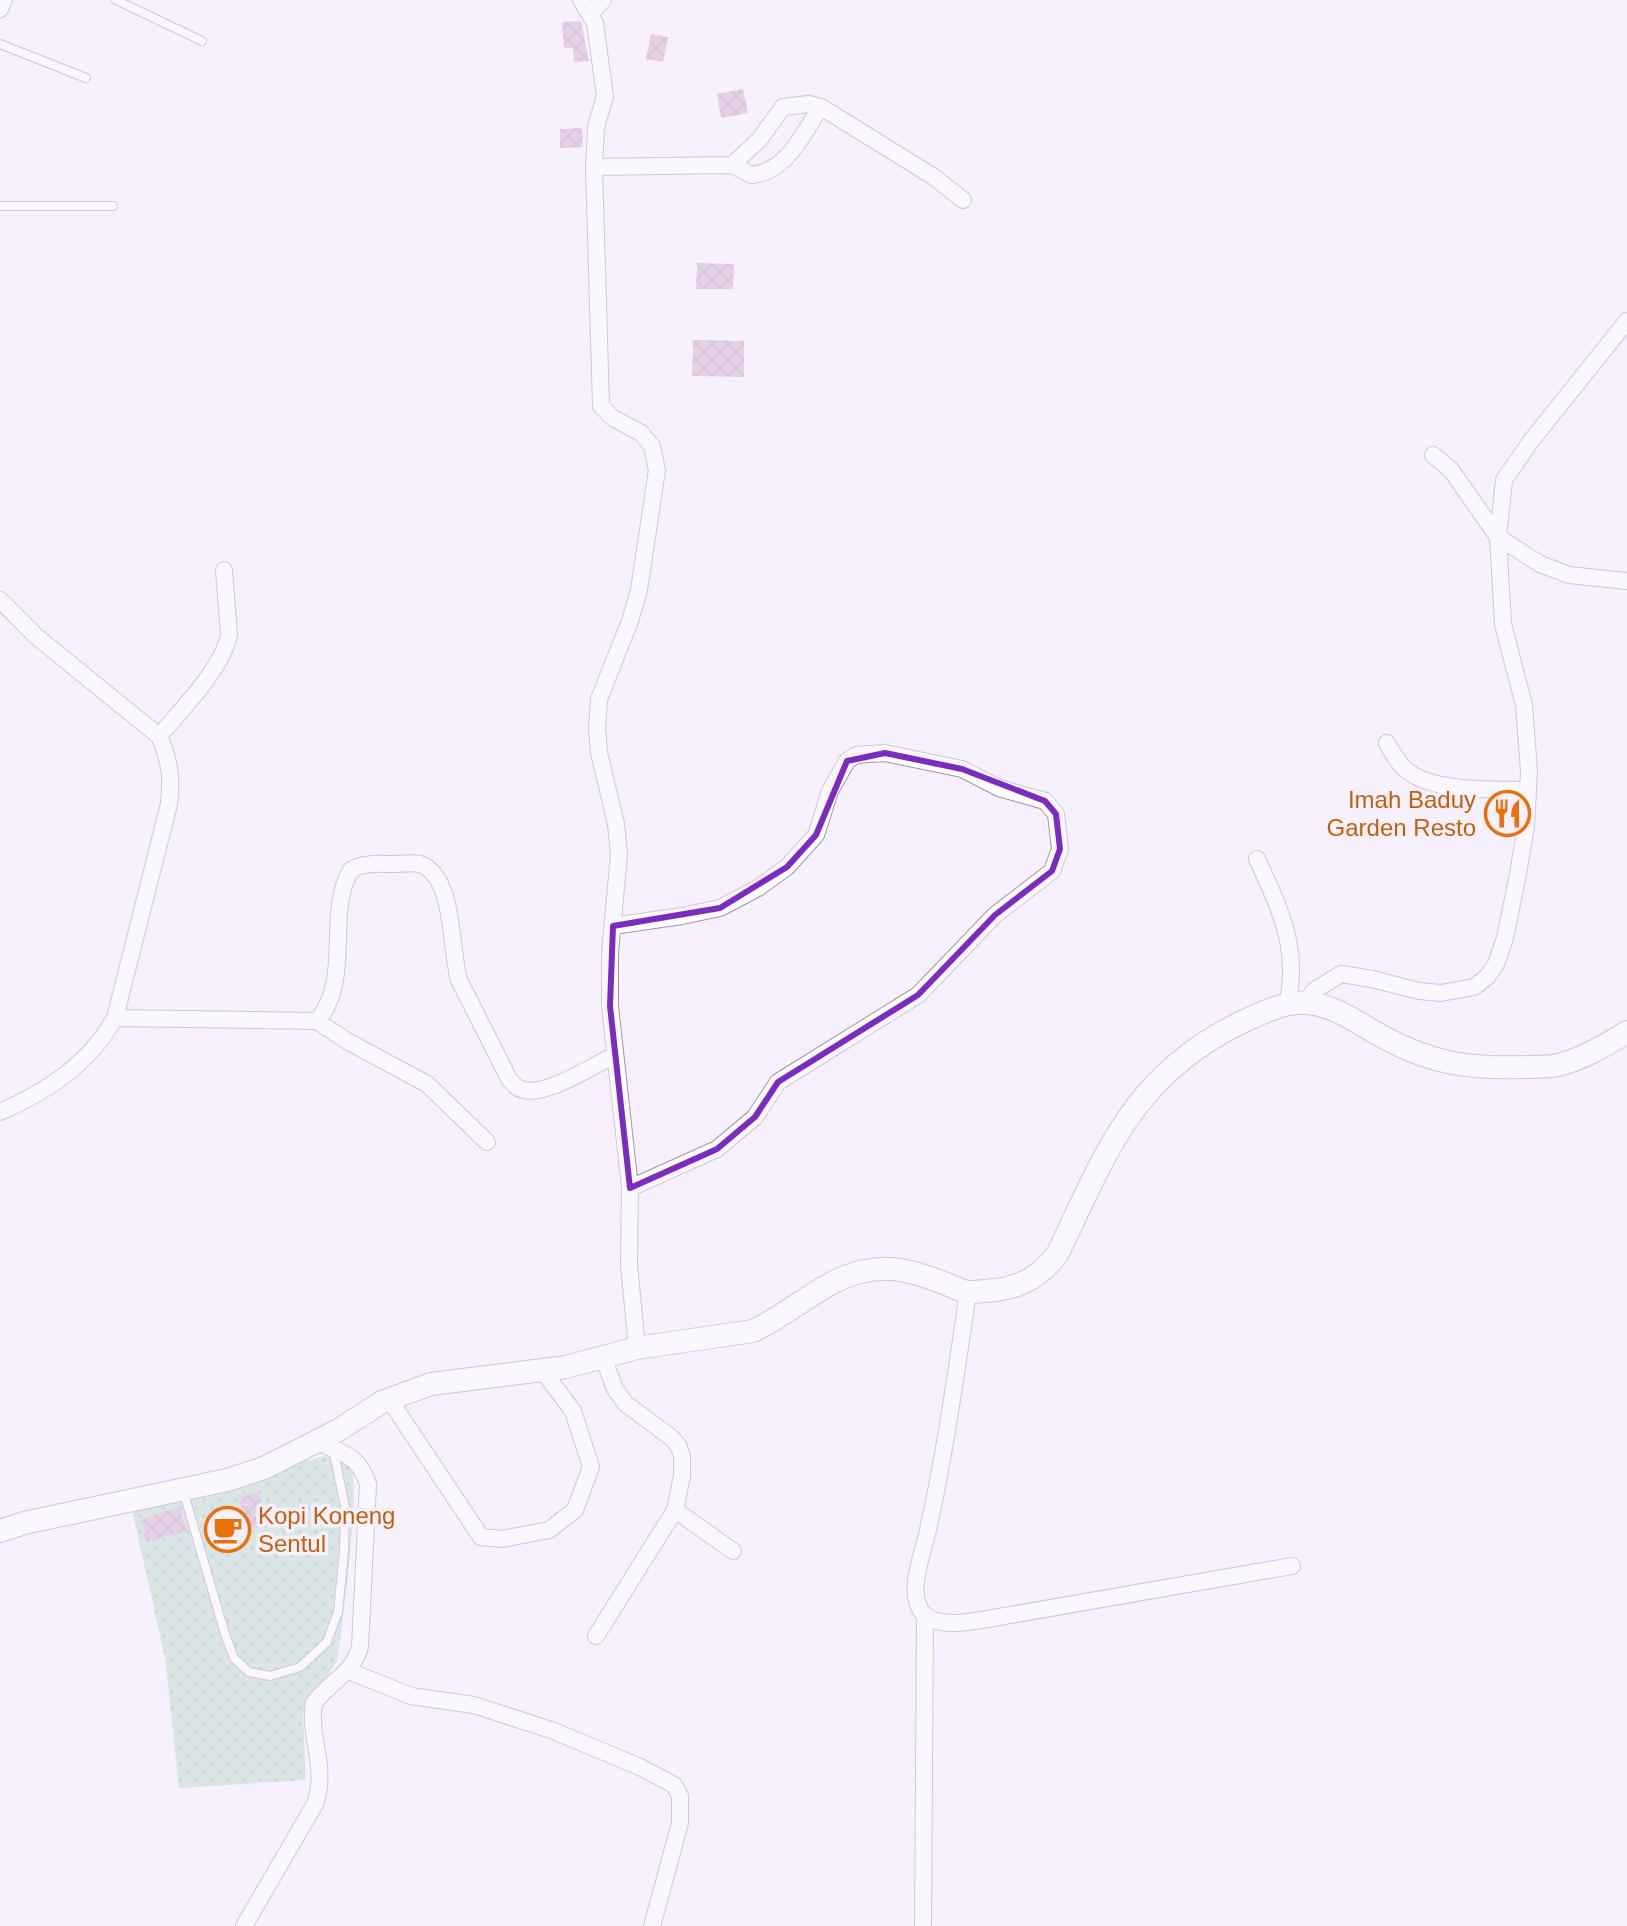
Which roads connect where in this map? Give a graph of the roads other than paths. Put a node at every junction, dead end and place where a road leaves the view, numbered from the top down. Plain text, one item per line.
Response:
1 (4, 0) edge
2 (116, 0) edge
3 (603, 0) edge
4 (586, 6) edge
5 (0, 9) edge
6 (202, 41) dead end
7 (0, 44) edge
8 (86, 78) dead end
9 (821, 107) junction
10 (732, 165) junction
11 (594, 167) junction
12 (963, 200) dead end
13 (0, 206) edge
14 (113, 206) dead end
15 (1627, 321) edge
16 (1620, 339) edge
17 (1433, 455) dead end
18 (1498, 537) junction
19 (224, 570) dead end
20 (1627, 581) edge
21 (0, 600) edge
22 (159, 736) junction
23 (1387, 743) dead end
24 (1528, 790) junction
25 (1257, 859) dead end
26 (613, 926) junction
27 (1296, 1004) junction
28 (115, 1018) junction
29 (317, 1021) junction
30 (1627, 1032) edge
31 (615, 1055) junction
32 (0, 1112) edge
33 (487, 1142) dead end
34 (630, 1188) junction
35 (968, 1292) junction
36 (637, 1348) junction
37 (603, 1357) junction
38 (542, 1370) junction
39 (389, 1399) junction
40 (325, 1445) junction
41 (183, 1490) junction
42 (675, 1510) junction
43 (0, 1531) edge
44 (733, 1551) dead end
45 (1292, 1566) dead end
46 (925, 1616) junction
47 (596, 1636) dead end
48 (349, 1671) junction
49 (244, 1926) edge
50 (652, 1926) edge
51 (923, 1926) edge

1 - 5 street
2 - 6 lane
3 - 4 street
4 - 11 street
7 - 8 lane
9 - 10 street
9 - 10 street
9 - 12 street
10 - 11 street
11 - 26 street
13 - 14 lane
15 - 16 street
16 - 18 street
17 - 18 street
18 - 20 street
18 - 24 street
19 - 22 street
21 - 22 street
22 - 28 street
23 - 24 street
24 - 27 street
25 - 27 street
26 - 31 street
26 - 34 street
27 - 30 street
27 - 35 street
28 - 29 street
28 - 32 street
29 - 31 street
29 - 33 street
31 - 34 street
34 - 36 street
35 - 36 street
35 - 46 street
36 - 37 street
37 - 38 street
37 - 42 street
38 - 39 street
38 - 39 street
39 - 40 street
40 - 41 street
40 - 41 lane
40 - 48 street
41 - 43 street
42 - 44 street
42 - 47 street
45 - 46 street
46 - 51 street
48 - 49 street
48 - 50 street

